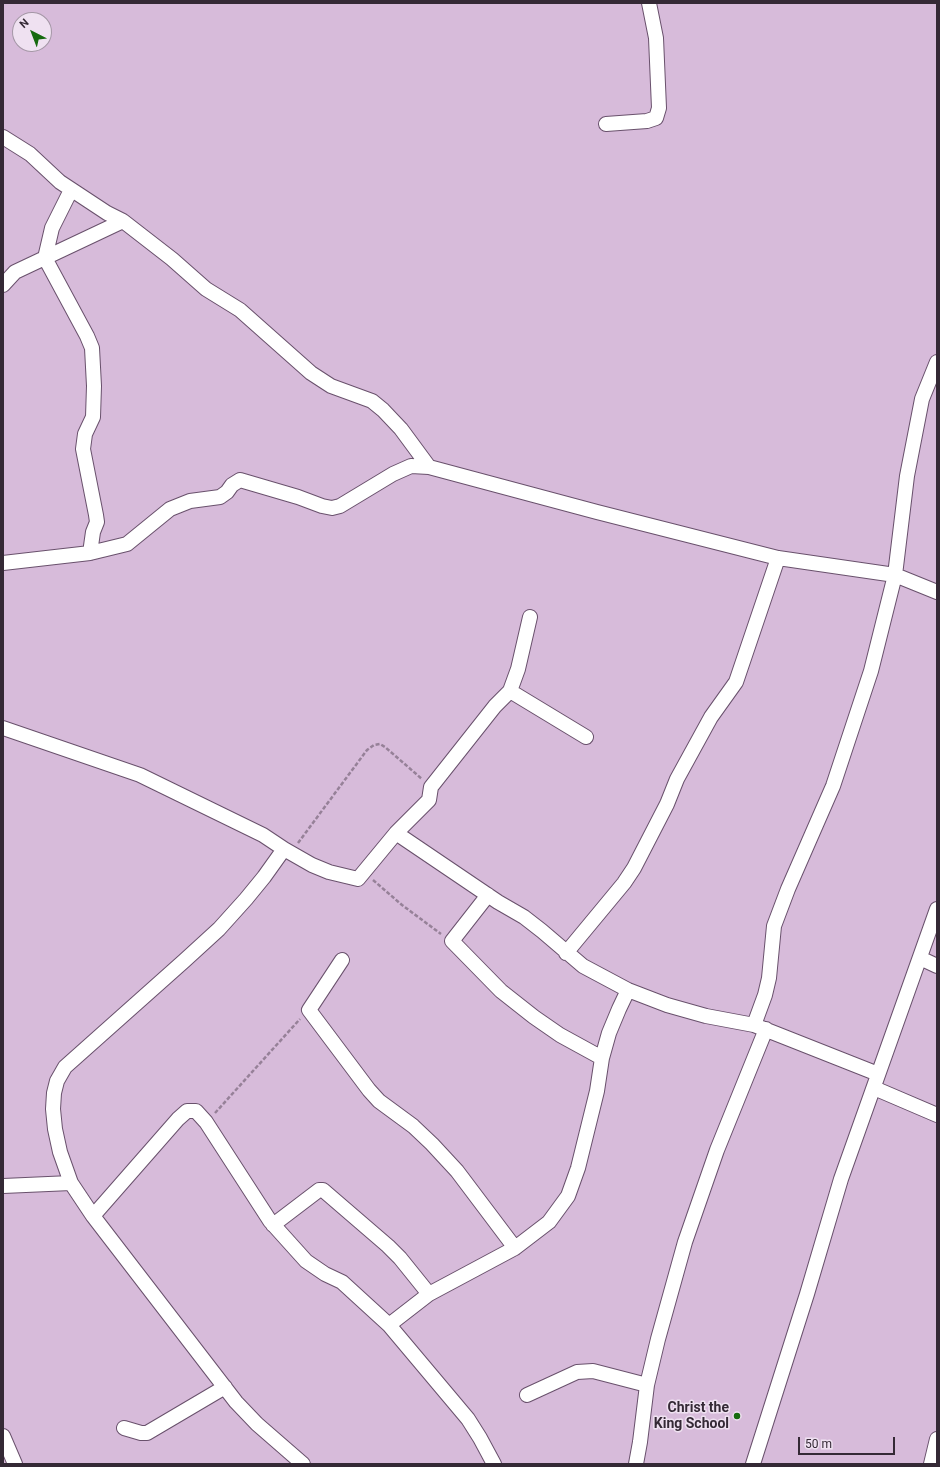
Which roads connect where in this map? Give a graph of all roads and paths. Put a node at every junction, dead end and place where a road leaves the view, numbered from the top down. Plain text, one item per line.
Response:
1 (649, 3) edge
2 (606, 124) dead end
3 (3, 137) edge
4 (71, 190) junction
5 (123, 221) junction
6 (45, 258) junction
7 (3, 285) edge
8 (937, 362) edge
9 (430, 467) junction
10 (90, 552) junction
11 (778, 558) junction
12 (3, 563) edge
13 (895, 575) junction
14 (937, 592) edge
15 (530, 617) dead end
16 (510, 691) junction
17 (3, 728) edge
18 (586, 737) dead end
19 (431, 788) junction
20 (396, 833) junction
21 (287, 851) junction
22 (358, 879) junction
23 (488, 895) junction
24 (937, 909) edge
25 (452, 941) junction
26 (566, 953) junction
27 (920, 958) junction
28 (342, 960) dead end
29 (937, 966) edge
30 (628, 990) junction
31 (309, 1010) junction
32 (760, 1027) junction
33 (602, 1058) junction
34 (878, 1074) junction
35 (874, 1088) junction
36 (937, 1115) edge
37 (206, 1122) junction
38 (71, 1183) junction
39 (3, 1186) edge
40 (93, 1216) junction
41 (273, 1225) junction
42 (515, 1248) junction
43 (430, 1294) junction
44 (389, 1325) junction
45 (647, 1385) junction
46 (225, 1387) junction
47 (527, 1395) dead end
48 (124, 1428) dead end
49 (3, 1436) edge
50 (937, 1439) edge
51 (15, 1464) edge
52 (303, 1464) edge
53 (494, 1464) edge
54 (636, 1464) edge
55 (753, 1464) edge
56 (931, 1464) edge

1 - 2 street
3 - 4 street
4 - 5 street
4 - 6 street
5 - 6 street
5 - 9 street
6 - 7 street
6 - 10 street
8 - 13 street
9 - 10 street
9 - 11 street
10 - 12 street
11 - 13 street
11 - 26 street
13 - 14 street
13 - 32 street
15 - 16 street
16 - 18 street
16 - 19 street
17 - 21 street
19 - 20 street
19 - 21 path
20 - 22 street
20 - 23 street
21 - 22 street
21 - 38 street
22 - 25 path
23 - 25 street
23 - 26 street
24 - 27 street
25 - 33 street
26 - 30 street
27 - 29 street
27 - 34 street
28 - 31 street
30 - 32 street
30 - 33 street
31 - 37 path
31 - 42 street
32 - 34 street
32 - 45 street
33 - 42 street
34 - 35 street
35 - 36 street
35 - 55 street
37 - 40 street
37 - 41 street
38 - 39 street
38 - 40 street
40 - 46 street
41 - 43 street
41 - 44 street
42 - 43 street
43 - 44 street
44 - 53 street
45 - 47 street
45 - 54 street
46 - 48 street
46 - 52 street
49 - 51 street
50 - 56 street

